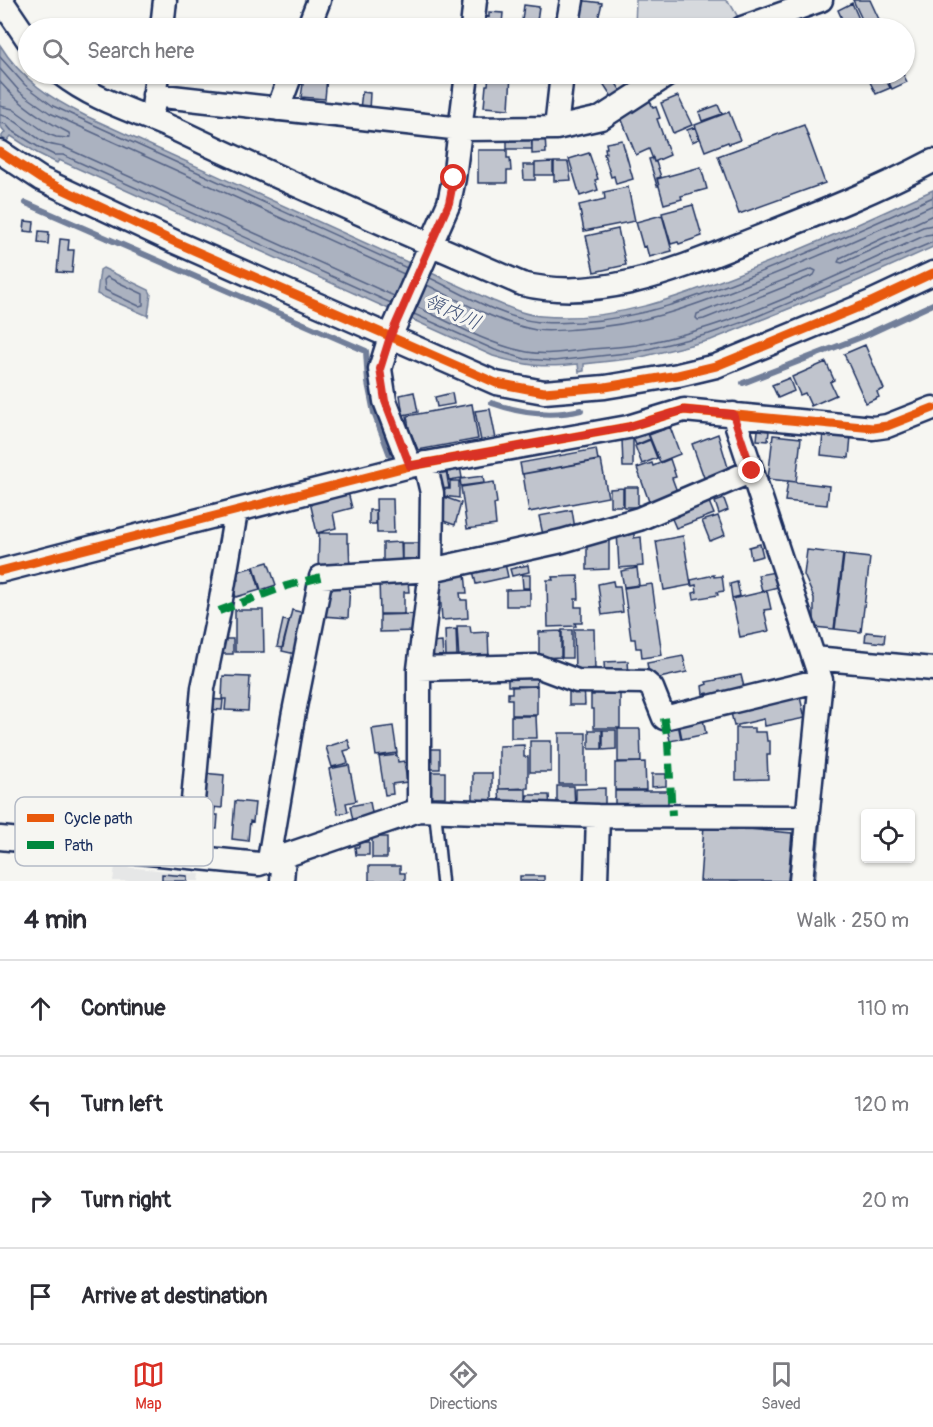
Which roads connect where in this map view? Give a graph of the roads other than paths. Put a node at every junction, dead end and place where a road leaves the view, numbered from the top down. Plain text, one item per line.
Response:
1 (1, 0) edge
2 (165, 0) edge
3 (319, 0) edge
4 (475, 0) edge
5 (572, 0) edge
6 (821, 0) edge
7 (163, 18) edge
8 (312, 18) edge
9 (473, 18) edge
10 (569, 18) edge
11 (770, 18) edge
12 (18, 25) edge
13 (77, 84) edge
14 (156, 84) edge
15 (287, 84) edge
16 (466, 84) edge
17 (561, 84) edge
18 (654, 84) edge
19 (278, 109) junction
20 (153, 118) junction
21 (556, 128) junction
22 (461, 129) junction
23 (0, 152) edge
24 (933, 161) edge
25 (430, 247) junction
26 (933, 273) edge
27 (391, 334) junction
28 (933, 408) edge
29 (733, 414) junction
30 (418, 464) junction
31 (752, 471) junction
32 (236, 512) junction
33 (431, 570) junction
34 (0, 571) edge
35 (814, 658) junction
36 (419, 669) junction
37 (933, 669) edge
38 (821, 680) junction
39 (193, 797) edge
40 (427, 810) junction
41 (598, 816) junction
42 (807, 817) junction
43 (0, 838) edge
44 (15, 840) edge
45 (277, 858) junction
46 (213, 859) edge
47 (282, 881) edge
48 (442, 881) edge
49 (596, 881) edge
50 (801, 881) edge

1 - 12 street
2 - 7 street
3 - 8 street
4 - 9 street
5 - 10 street
6 - 11 street
13 - 20 street
14 - 19 street
14 - 20 street
15 - 19 street
16 - 22 street
17 - 21 street
18 - 21 street
19 - 22 street
20 - 25 street
21 - 22 street
22 - 25 street
23 - 27 street
24 - 25 street
25 - 27 street
26 - 27 street
27 - 30 street
28 - 29 street
29 - 30 street
29 - 31 street
30 - 32 street
30 - 33 street
31 - 33 street
31 - 35 street
32 - 34 street
32 - 39 street
33 - 36 street
33 - 45 street
35 - 37 street
35 - 38 street
36 - 38 street
36 - 40 street
38 - 42 street
40 - 41 street
40 - 45 street
40 - 48 lane
41 - 42 street
41 - 49 street
42 - 50 street
43 - 44 street
45 - 46 street
45 - 47 street

